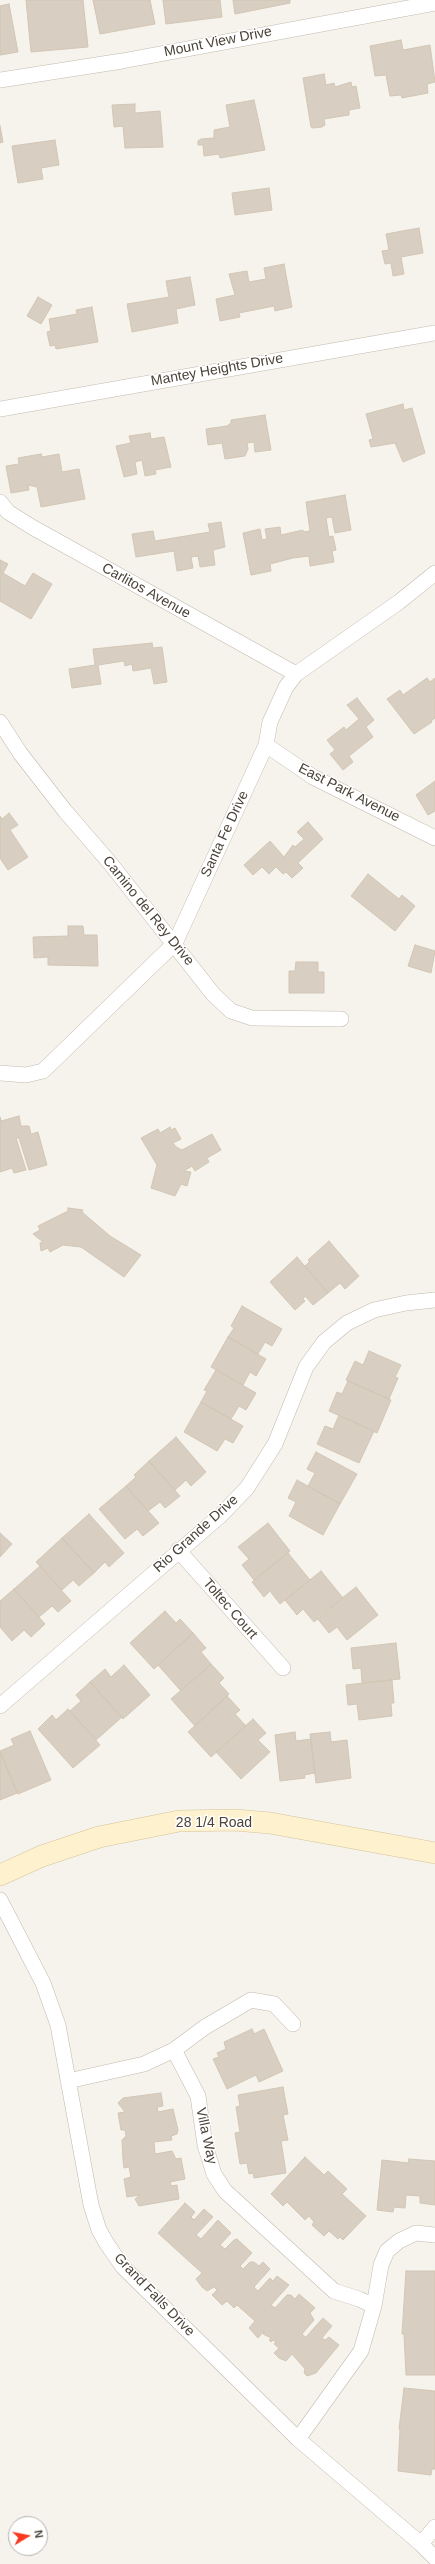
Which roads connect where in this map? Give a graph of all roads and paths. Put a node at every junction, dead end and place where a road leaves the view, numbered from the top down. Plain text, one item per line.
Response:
1 (435, 2) edge
2 (0, 80) edge
3 (435, 333) edge
4 (0, 409) edge
5 (0, 502) edge
6 (435, 573) edge
7 (296, 674) junction
8 (0, 722) edge
9 (266, 745) junction
10 (435, 838) edge
11 (175, 944) junction
12 (341, 1019) dead end
13 (0, 1073) edge
14 (435, 1300) edge
15 (178, 1550) junction
16 (283, 1668) dead end
17 (0, 1706) edge
18 (435, 1853) edge
19 (0, 1875) edge
20 (0, 1900) edge
21 (293, 2024) dead end
22 (174, 2050) junction
23 (68, 2081) junction
24 (435, 2235) edge
25 (374, 2306) junction
26 (298, 2439) junction
27 (435, 2527) edge
28 (421, 2544) junction
29 (435, 2558) edge

1 - 2 street, Mount View Drive
3 - 4 street, Mantey Heights Drive
5 - 7 street, Carlitos Avenue
6 - 7 street, Santa Fe Drive
7 - 9 street, Santa Fe Drive
8 - 11 street, Camino del Rey Drive
9 - 10 street, East Park Avenue
9 - 11 street, Santa Fe Drive
11 - 12 street, Camino del Rey Drive
11 - 13 street, Santa Fe Drive
14 - 15 street, Rio Grande Drive
15 - 16 street, Toltec Court
15 - 17 street, Rio Grande Drive
18 - 19 main road, 28 1/4 Road
20 - 23 street, Grand Falls Drive
21 - 22 street
22 - 23 street
22 - 25 street, Villa Way
23 - 26 street, Grand Falls Drive
24 - 25 street
25 - 26 street
26 - 28 street, Grand Falls Drive
27 - 28 street
28 - 29 street, Grand Falls Drive

